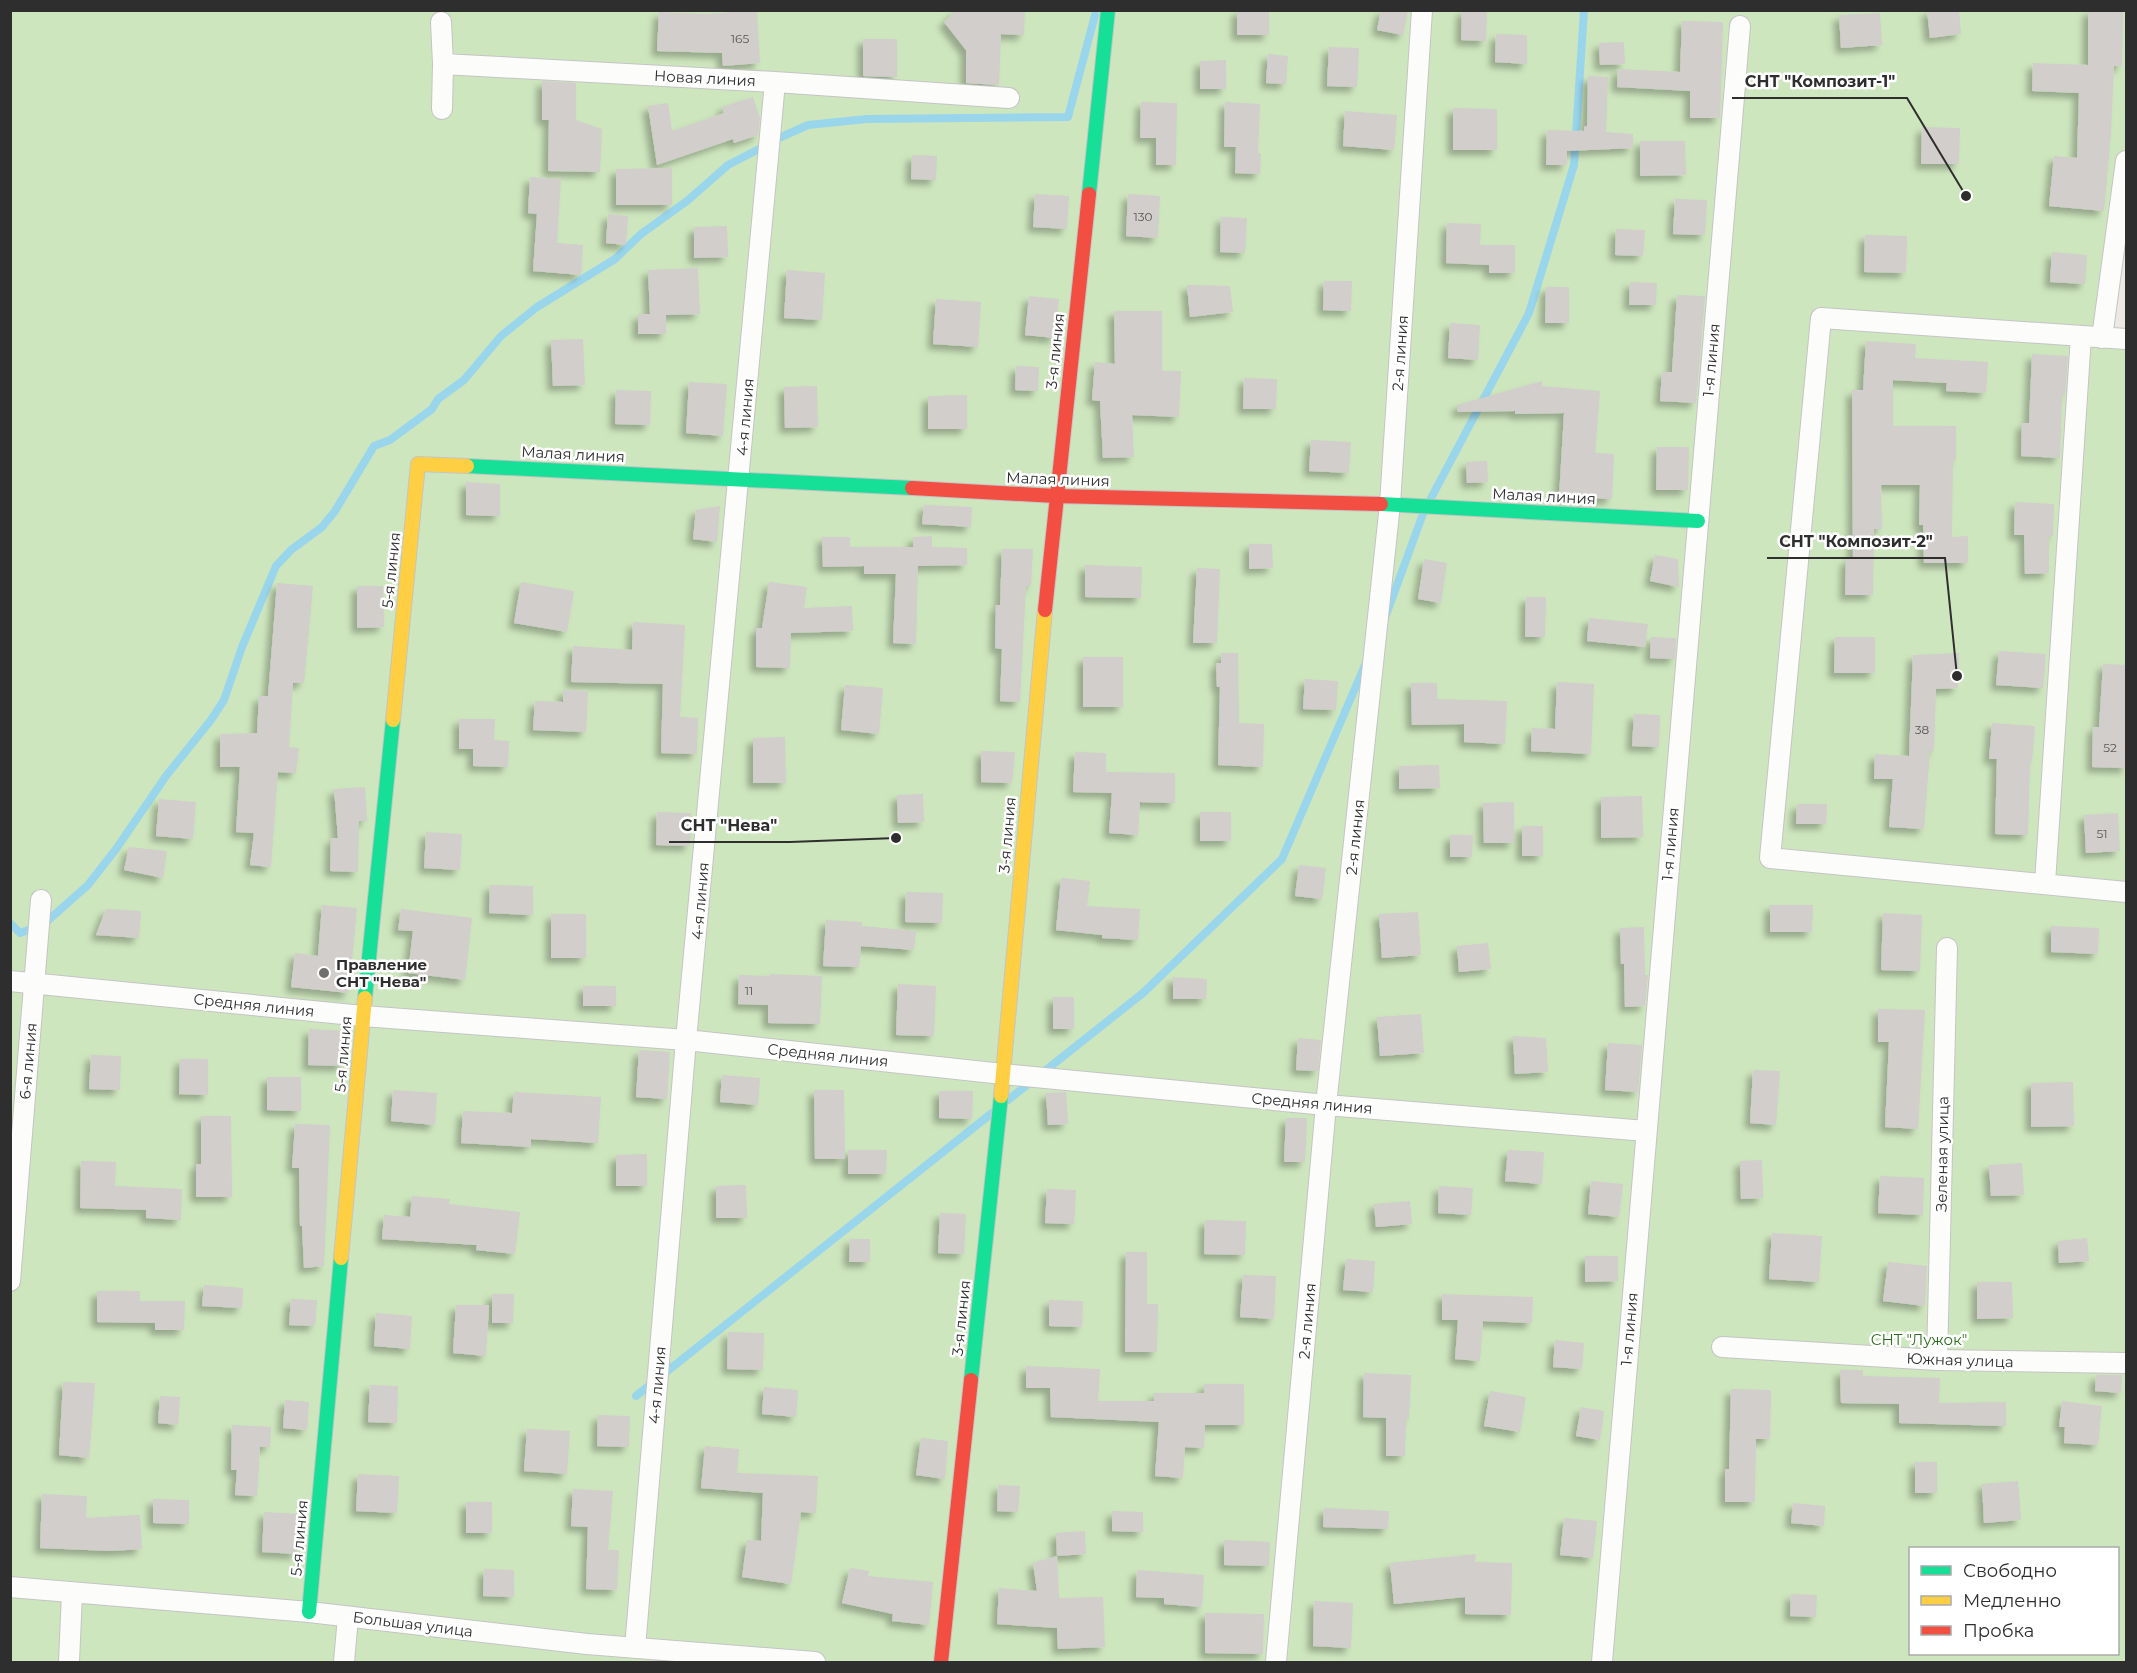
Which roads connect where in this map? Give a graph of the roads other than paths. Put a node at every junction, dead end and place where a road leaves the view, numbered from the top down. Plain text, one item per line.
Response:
1 (1108, 10) edge
2 (1422, 10) edge
3 (441, 22) dead end
4 (1740, 26) dead end
5 (443, 63) junction
6 (775, 82) junction
7 (1009, 98) dead end
8 (442, 109) dead end
9 (2127, 161) edge
10 (2081, 336) junction
11 (2102, 338) junction
12 (2127, 339) edge
13 (418, 464) joint
14 (740, 478) junction
15 (1056, 496) junction
16 (1399, 505) junction
17 (1698, 521) junction
18 (2045, 883) junction
19 (2127, 892) edge
20 (41, 905) dead end
21 (1947, 948) dead end
22 (10, 981) edge
23 (34, 984) junction
24 (363, 1016) junction
25 (686, 1040) junction
26 (1003, 1074) junction
27 (1326, 1105) junction
28 (1646, 1131) junction
29 (10, 1281) edge
30 (1722, 1347) dead end
31 (1937, 1360) junction
32 (2127, 1363) edge
33 (10, 1587) edge
34 (72, 1593) junction
35 (309, 1612) junction
36 (348, 1617) junction
37 (635, 1648) junction
38 (587, 1653) edge
39 (69, 1662) edge
40 (344, 1662) edge
41 (815, 1662) edge
42 (941, 1662) edge
43 (1276, 1662) edge
44 (1602, 1662) edge

1 - 15 street, 3-я линия
2 - 16 street, 2-я линия
3 - 5 street
4 - 17 street, 1-я линия
5 - 6 street, Новая линия
5 - 8 street
6 - 7 street, Новая линия
6 - 14 street, 4-я линия
9 - 11 street
10 - 11 street
10 - 18 street
10 - 18 street
11 - 12 street
13 - 14 street, Малая линия
13 - 24 street, 5-я линия
14 - 15 street, Малая линия
14 - 25 street, 4-я линия
15 - 16 street, Малая линия
15 - 26 street, 3-я линия
16 - 17 street, Малая линия
16 - 27 street, 2-я линия
17 - 28 street, 1-я линия
18 - 19 street
20 - 23 street, 6-я линия
21 - 31 street, Зеленая улица
22 - 23 street, Средняя линия
23 - 24 street, Средняя линия
23 - 29 street, 6-я линия
24 - 25 street, Средняя линия
24 - 35 street, 5-я линия
25 - 26 street, Средняя линия
25 - 37 street, 4-я линия
26 - 27 street, Средняя линия
26 - 42 street, 3-я линия
27 - 28 street, Средняя линия
27 - 43 street, 2-я линия
28 - 44 street, 1-я линия
30 - 31 street, Южная улица
31 - 32 street, Южная улица
33 - 34 street, Большая улица
34 - 35 street, Большая улица
34 - 39 street
35 - 36 street, Большая улица
36 - 38 street, Большая улица
36 - 40 street
37 - 38 street, Большая улица
37 - 41 street, Большая улица

